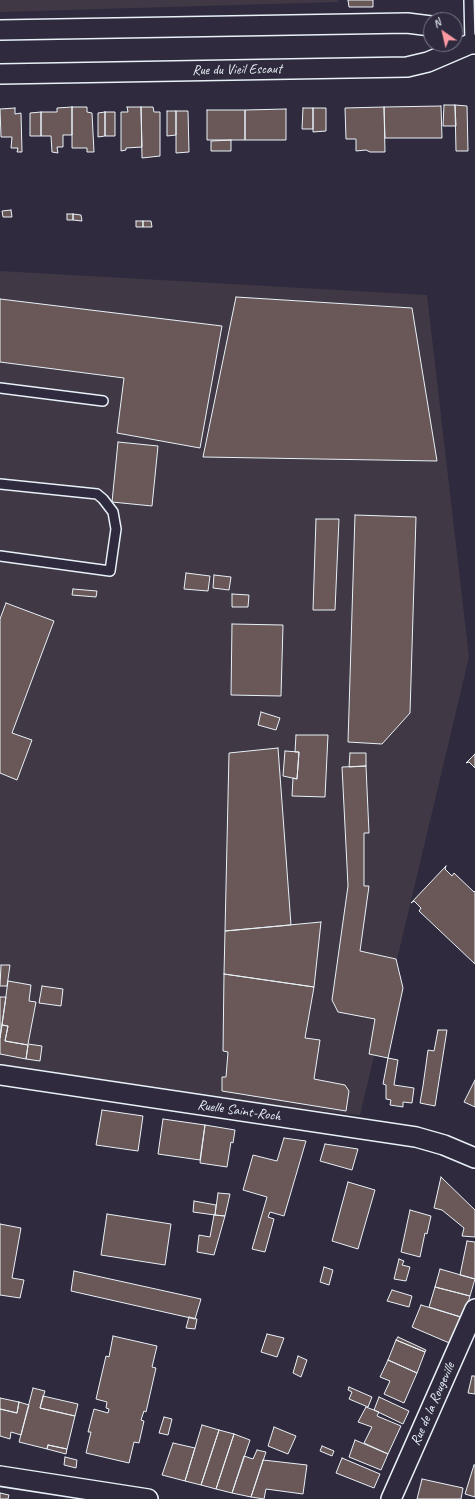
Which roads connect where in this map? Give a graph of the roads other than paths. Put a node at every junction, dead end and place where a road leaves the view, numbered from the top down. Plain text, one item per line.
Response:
1 (469, 0) edge
2 (423, 25) edge
3 (0, 30) edge
4 (467, 41) edge
5 (0, 74) edge
6 (0, 388) edge
7 (103, 401) dead end
8 (0, 484) edge
9 (0, 556) edge
10 (0, 1075) edge
11 (475, 1158) edge
12 (475, 1309) edge
13 (0, 1476) edge
14 (148, 1499) edge
15 (391, 1499) edge

1 - 4 lane, Rue du Vieil Escaut
2 - 3 street
4 - 5 street, Rue du Vieil Escaut
6 - 7 lane
8 - 9 lane
10 - 11 street, Ruelle Saint-Roch
12 - 15 street, Rue de la Rougeville
13 - 14 street

